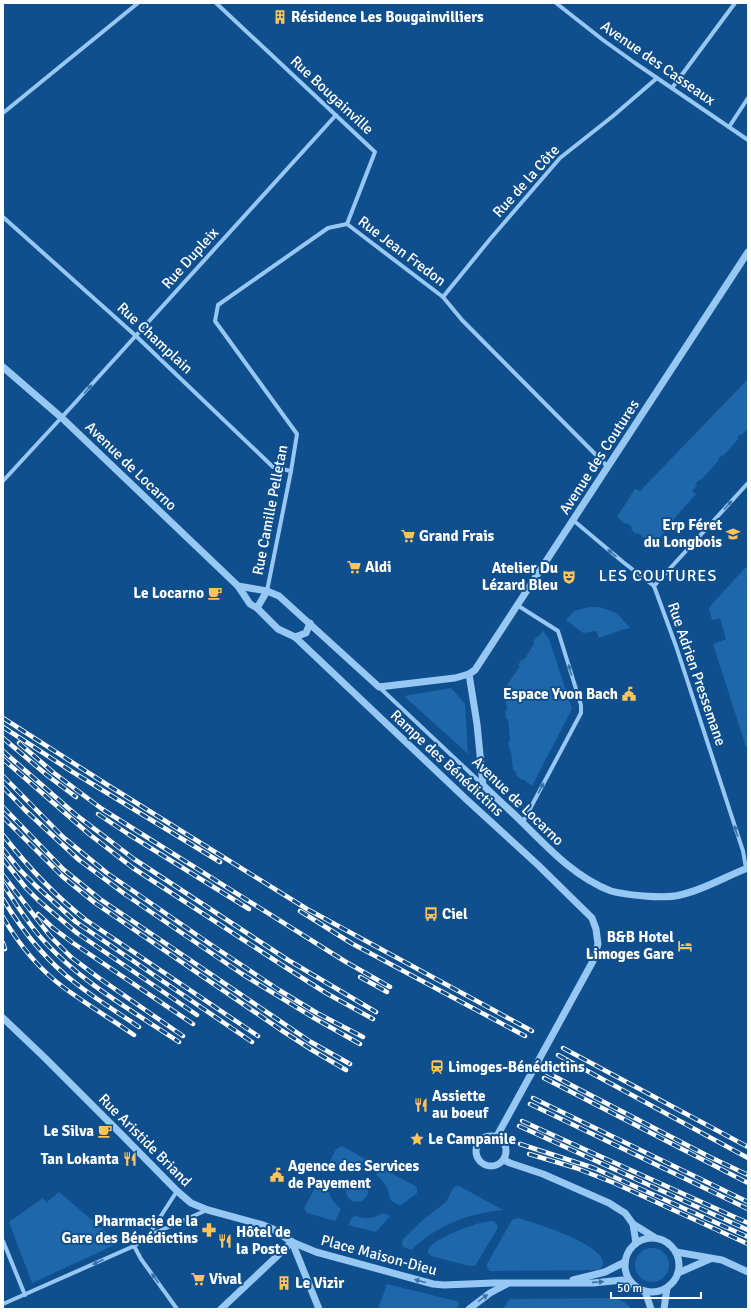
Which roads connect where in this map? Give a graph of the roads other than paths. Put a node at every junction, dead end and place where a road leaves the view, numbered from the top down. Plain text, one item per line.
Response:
1 (138, 3) edge
2 (216, 3) edge
3 (556, 3) edge
4 (735, 3) edge
5 (657, 78) junction
6 (672, 88) junction
7 (748, 98) edge
8 (3, 113) edge
9 (336, 115) junction
10 (729, 127) junction
11 (748, 140) edge
12 (3, 217) edge
13 (347, 224) junction
14 (748, 252) edge
15 (442, 297) junction
16 (136, 336) junction
17 (3, 367) edge
18 (62, 418) junction
19 (297, 434) joint
20 (608, 467) junction
21 (291, 472) junction
22 (3, 481) edge
23 (748, 483) edge
24 (573, 520) junction
25 (238, 586) junction
26 (654, 586) junction
27 (267, 591) junction
28 (517, 605) junction
29 (257, 608) junction
30 (310, 623) junction
31 (295, 637) junction
32 (469, 674) junction
33 (379, 687) junction
34 (483, 785) junction
35 (523, 822) junction
36 (747, 868) edge
37 (3, 1018) edge
38 (497, 1136) junction
39 (504, 1160) junction
40 (177, 1191) junction
41 (208, 1210) junction
42 (633, 1224) junction
43 (148, 1236) junction
44 (654, 1237) junction
45 (3, 1241) edge
46 (292, 1242) junction
47 (636, 1243) junction
48 (134, 1246) junction
49 (676, 1252) junction
50 (710, 1259) junction
51 (625, 1262) junction
52 (748, 1272) edge
53 (678, 1273) junction
54 (564, 1282) junction
55 (631, 1282) junction
56 (509, 1283) junction
57 (666, 1288) junction
58 (645, 1291) junction
59 (25, 1295) junction
60 (3, 1304) edge
61 (177, 1309) edge
62 (221, 1309) edge
63 (319, 1309) edge
64 (469, 1309) edge
65 (651, 1309) edge
66 (664, 1309) edge

1 - 8 street
2 - 9 street, Rue Bougainville
3 - 5 street, Avenue des Casseaux
4 - 6 street
5 - 6 street, Avenue des Casseaux
5 - 15 street, Rue de la Côte
6 - 10 street, Avenue des Casseaux
7 - 10 street
9 - 13 street, Rue Bougainville
9 - 16 street, Rue Dupleix
10 - 11 street, Avenue des Casseaux
12 - 16 street, Rue Champlain
13 - 15 street, Rue Jean Fredon
13 - 19 street, Rue Jean Fredon
14 - 20 street, Avenue des Coutures
15 - 20 street, Rue Jean Fredon
18 -> 16 street, Rue Dupleix
16 - 21 street, Rue Champlain
17 - 18 street, Avenue de Locarno
18 - 22 street, Rue Dupleix
18 - 25 street, Avenue de Locarno
19 - 21 street, Rue Camille Pelletan
20 - 24 street, Avenue des Coutures
21 - 27 street, Rue Camille Pelletan
26 -> 23 street
26 -> 24 street, Rue Adrien Pressemane
24 - 28 street, Avenue des Coutures
25 - 27 street, Avenue de Locarno
25 - 29 street, Avenue de Locarno
36 -> 26 street, Rue Adrien Pressemane
27 - 29 street
27 - 30 street, Avenue de Locarno
28 - 32 street, Avenue des Coutures
35 -> 28 street
29 - 31 street, Rampe des Bénédictins
30 - 31 street
30 - 33 street, Avenue de Locarno
31 - 38 street, Rampe des Bénédictins
32 - 33 street
32 - 34 street
33 - 34 street, Avenue de Locarno
34 - 35 street, Avenue de Locarno
35 - 36 street, Avenue de Locarno
37 - 40 street, Rue Aristide Briand
38 - 39 street
38 - 39 street
39 - 42 street
40 - 41 street, Rue Aristide Briand
40 - 43 street
41 - 43 street
41 - 46 street, Rue Aristide Briand
42 - 44 street
42 - 47 street
43 - 48 street
44 - 47 street
44 - 49 street
45 - 59 street
56 -> 46 street, Place Maison-Dieu
46 - 62 street
46 - 63 street
47 - 51 street
48 -> 59 street
61 -> 48 street
49 - 50 street
49 - 53 street
50 - 52 street
50 - 53 street
51 - 54 street, Place Maison-Dieu
51 - 55 street
53 - 57 street
54 -> 55 street, Place Maison-Dieu
54 - 56 street, Place Maison-Dieu
55 - 58 street
64 -> 56 street, Place Maison-Dieu
57 - 58 street
57 - 66 street
58 - 65 street
59 - 60 street

